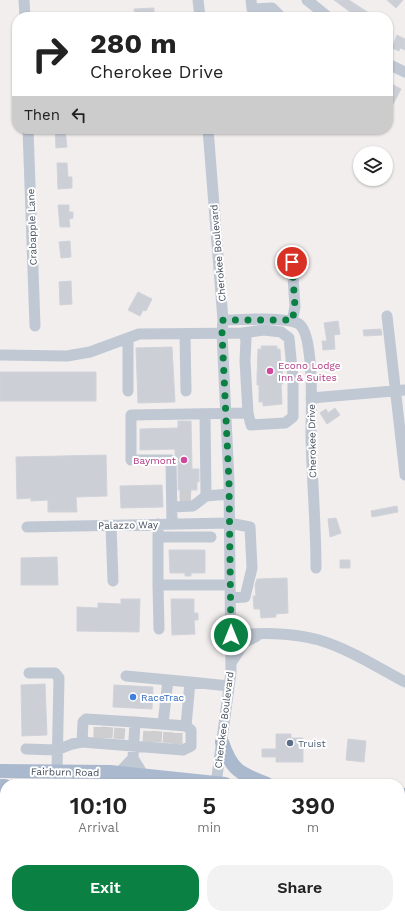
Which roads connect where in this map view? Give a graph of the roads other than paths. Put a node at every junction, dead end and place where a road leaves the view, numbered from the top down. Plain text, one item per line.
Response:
1 (24, 0) edge
2 (198, 0) edge
3 (251, 0) edge
4 (308, 0) edge
5 (25, 12) edge
6 (199, 12) edge
7 (276, 12) edge
8 (322, 12) edge
9 (393, 66) edge
10 (405, 72) edge
11 (28, 134) edge
12 (208, 134) edge
13 (292, 262) dead end
14 (387, 316) dead end
15 (223, 320) junction
16 (292, 321) junction
17 (35, 326) dead end
18 (242, 332) junction
19 (222, 333) junction
20 (185, 334) junction
21 (128, 338) junction
22 (0, 355) edge
23 (128, 391) dead end
24 (186, 391) dead end
25 (400, 391) edge
26 (311, 398) junction
27 (226, 413) junction
28 (248, 413) junction
29 (205, 414) junction
30 (405, 475) edge
31 (229, 494) junction
32 (206, 496) junction
33 (179, 499) junction
34 (229, 523) junction
35 (158, 524) junction
36 (172, 524) junction
37 (111, 525) junction
38 (27, 527) dead end
39 (158, 537) junction
40 (211, 537) dead end
41 (316, 568) dead end
42 (113, 580) dead end
43 (158, 585) junction
44 (230, 585) junction
45 (230, 598) junction
46 (231, 615) junction
47 (159, 629) dead end
48 (267, 633) junction
49 (251, 634) junction
50 (231, 635) junction
51 (231, 663) junction
52 (29, 673) dead end
53 (126, 676) dead end
54 (168, 680) junction
55 (190, 682) junction
56 (405, 682) edge
57 (229, 686) junction
58 (134, 722) junction
59 (165, 726) junction
60 (82, 742) junction
61 (222, 742) junction
62 (133, 746) junction
63 (26, 749) dead end
64 (57, 750) junction
65 (133, 758) junction
66 (0, 771) edge
67 (57, 771) junction
68 (119, 773) junction
69 (144, 776) junction
70 (172, 779) edge
71 (219, 779) edge
72 (256, 779) edge

1 - 5 street
2 - 6 street
3 - 7 street
4 - 8 street
9 - 10 street
11 - 17 street, Crabapple Lane
12 - 15 street, Cherokee Boulevard
13 - 16 street
14 - 25 street
15 - 16 street
15 - 19 street, Cherokee Boulevard
16 - 26 street, Cherokee Drive
18 - 19 street
18 - 28 street
18 - 28 street
19 - 20 street
19 - 27 street, Cherokee Boulevard
20 - 21 street
20 - 24 street
21 - 22 street
21 - 23 street
25 - 26 street
25 - 30 street
26 - 41 street, Cherokee Drive
27 - 28 street
27 - 29 street
27 - 31 street, Cherokee Boulevard
29 - 32 street
29 - 33 street
31 - 32 street
31 - 34 street, Cherokee Boulevard
32 - 33 street
32 - 33 street
33 - 36 street
34 - 36 street, Palazzo Way
34 - 44 street, Cherokee Boulevard
34 - 45 street, Palazzo Way
35 - 36 street, Palazzo Way
35 - 37 street, Palazzo Way
35 - 39 street
37 - 38 street, Palazzo Way
37 - 42 street
39 - 40 street
39 - 43 street
43 - 44 street
43 - 47 street
44 - 45 street, Cherokee Boulevard
45 - 46 street, Cherokee Boulevard
46 - 49 street
46 - 50 street, Cherokee Boulevard
48 - 49 street
48 - 51 street
48 - 56 street
49 - 50 street
50 - 51 street, Cherokee Boulevard
51 - 57 street, Cherokee Boulevard
52 - 64 street
53 - 54 street
54 - 55 street
54 - 59 street
55 - 57 street
55 - 59 street
57 - 61 street, Cherokee Boulevard
58 - 59 street
58 - 60 street
58 - 62 street
59 - 62 street
60 - 62 street
60 - 64 street
61 - 71 street, Cherokee Boulevard
61 - 72 main road
62 - 65 street
63 - 64 street
64 - 67 street
65 - 68 street
65 - 69 street
66 - 67 main road, Fairburn Road
67 - 68 main road, Fairburn Road
68 - 69 main road, Fairburn Road
69 - 70 main road, Fairburn Road

